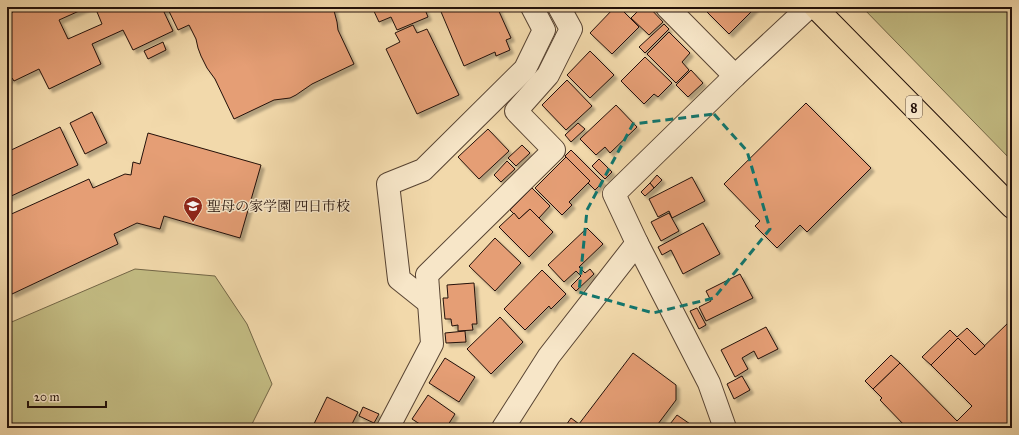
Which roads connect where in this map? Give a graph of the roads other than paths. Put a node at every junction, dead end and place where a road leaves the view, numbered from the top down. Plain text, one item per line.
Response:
1 (532, 7) edge
2 (559, 7) edge
3 (667, 7) edge
4 (809, 7) edge
5 (815, 7) edge
6 (735, 76) junction
7 (1012, 207) edge
8 (637, 244) junction
9 (429, 303) junction
10 (388, 428) edge
11 (503, 428) edge
12 (725, 428) edge

1 - 9 street
2 - 9 street
3 - 6 street
4 - 6 street
5 - 7 main road, 8
6 - 8 street
8 - 11 street
8 - 12 street
9 - 10 street

